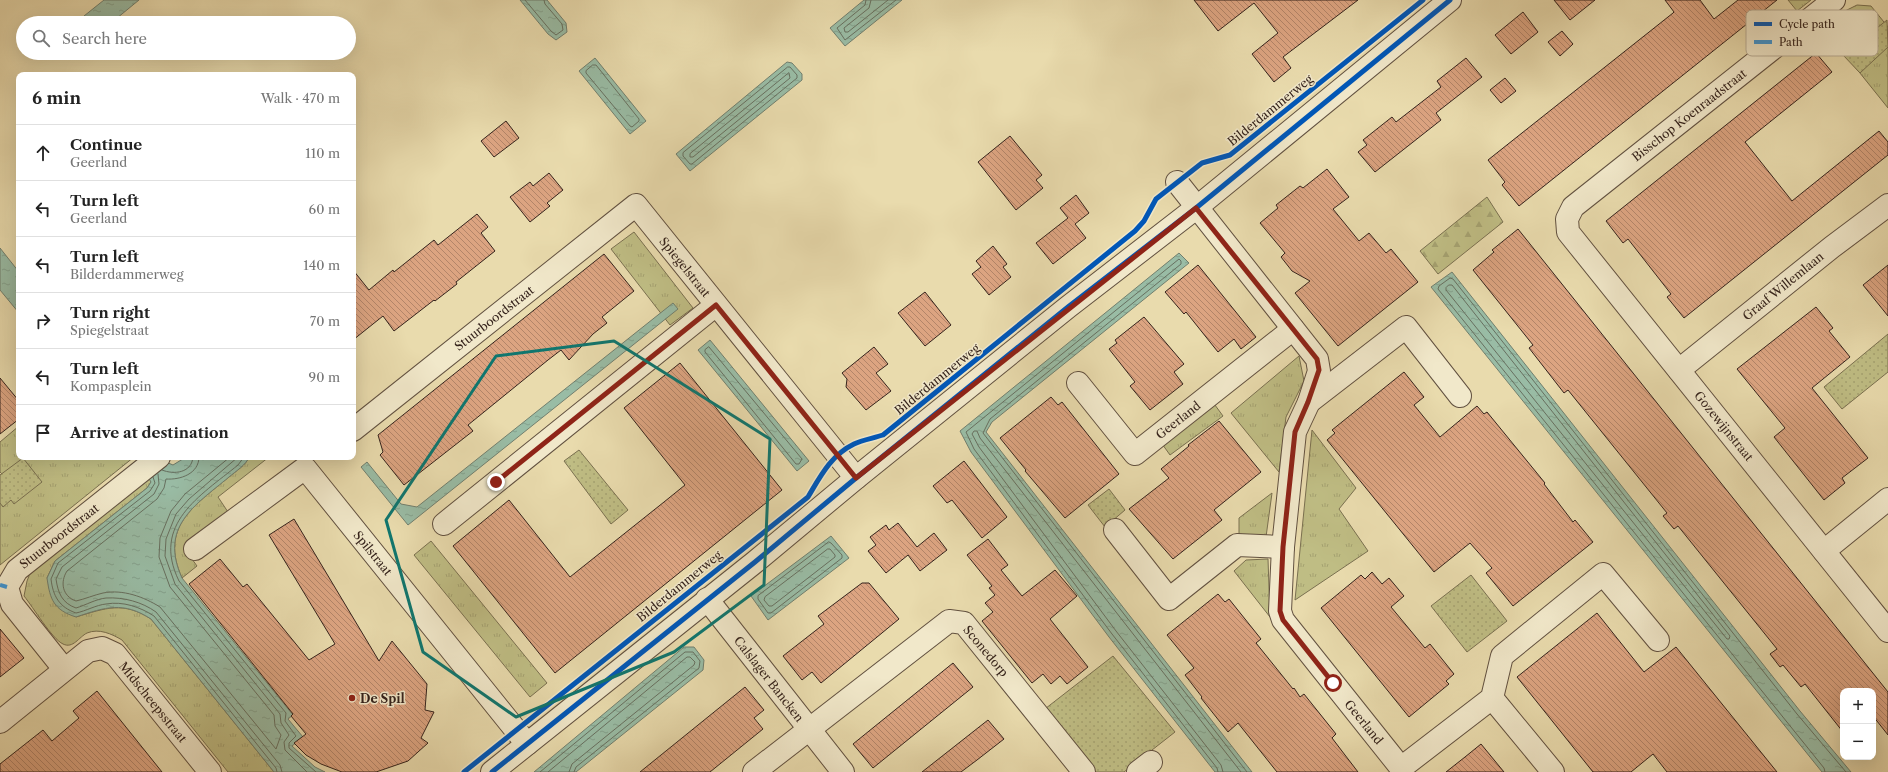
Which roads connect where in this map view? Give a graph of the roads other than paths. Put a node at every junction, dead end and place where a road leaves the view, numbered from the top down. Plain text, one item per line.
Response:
1 (1450, 0) edge
2 (1834, 0) edge
3 (1821, 10) edge
4 (1763, 56) edge
5 (1177, 182) dead end
6 (636, 205) joint
7 (1888, 205) edge
8 (1196, 208) junction
9 (1567, 219) joint
10 (716, 305) junction
11 (1293, 329) junction
12 (1679, 370) junction
13 (1078, 383) dead end
14 (1460, 396) dead end
15 (1308, 402) junction
16 (356, 428) edge
17 (156, 460) edge
18 (306, 461) edge
19 (856, 478) junction
20 (1888, 499) edge
21 (444, 524) dead end
22 (1116, 530) dead end
23 (1283, 547) junction
24 (195, 550) dead end
25 (1824, 550) junction
26 (4, 586) edge
27 (707, 599) junction
28 (1888, 631) edge
29 (1658, 640) dead end
30 (64, 669) junction
31 (1492, 698) junction
32 (0, 722) edge
33 (809, 730) junction
34 (527, 744) junction
35 (1401, 770) edge
36 (210, 772) edge
37 (492, 772) edge
38 (754, 772) edge
39 (843, 772) edge
40 (1084, 772) edge
41 (1553, 772) edge

1 - 8 street
2 - 3 street, Bisschop Koenraadstraat
4 - 9 street, Bisschop Koenraadstraat
5 - 8 street, Geerland
6 - 10 street, Spiegelstraat
6 - 16 street, Stuurboordstraat
7 - 12 street, Graaf Willemlaan
8 - 11 street, Geerland
8 - 19 street
9 - 12 street, Gozewijnstraat
10 - 19 street, Spiegelstraat
10 - 21 street
11 - 13 street, Geerland
11 - 15 street, Geerland
12 - 25 street, Gozewijnstraat
14 - 15 street, Geerland
15 - 23 street, Geerland
17 - 26 street, Stuurboordstraat
18 - 24 street, Spilstraat
18 - 34 street, Spilstraat
19 - 27 street
20 - 25 street
22 - 23 street
23 - 35 street, Geerland
25 - 28 street, Gozewijnstraat
26 - 30 street, Stuurboordstraat
27 - 33 street, Calslager Bancken
27 - 34 street
29 - 31 street
30 - 32 street
30 - 36 street, Midscheepsstraat
31 - 35 street, Geerland
31 - 41 street
33 - 38 street, Sconedorp
33 - 39 street, Calslager Bancken
33 - 40 street, Sconedorp
34 - 37 street

